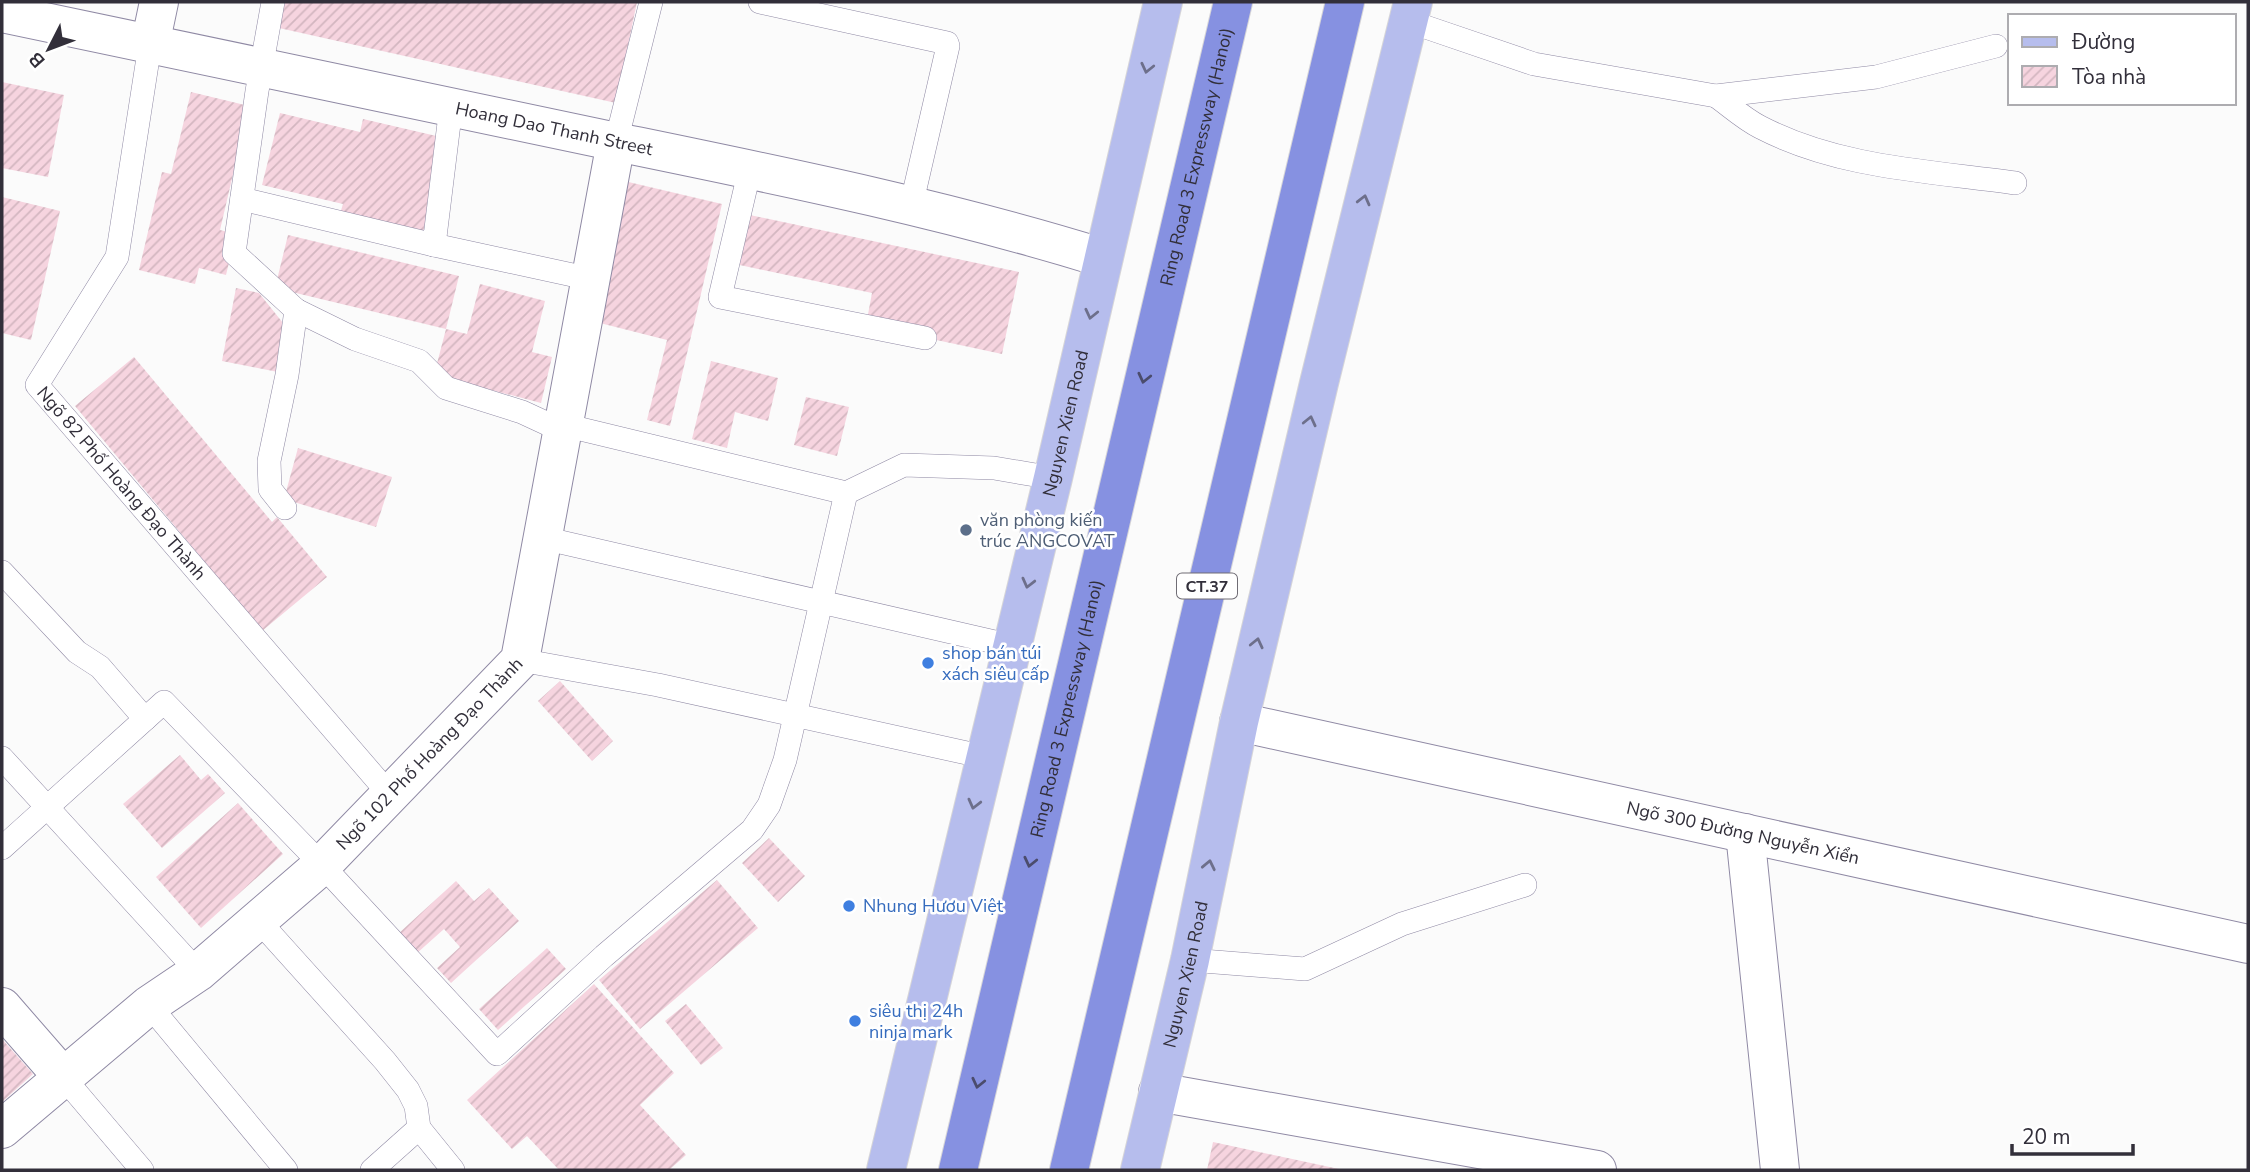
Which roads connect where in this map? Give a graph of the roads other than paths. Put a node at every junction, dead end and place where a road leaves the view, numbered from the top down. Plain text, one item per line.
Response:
1 (159, 2) edge
2 (273, 2) edge
3 (651, 2) edge
4 (760, 2) edge
5 (1163, 2) edge
6 (1233, 2) edge
7 (1345, 2) edge
8 (1356, 2) edge
9 (1410, 11) edge
10 (2, 13) edge
11 (150, 45) junction
12 (1996, 46) dead end
13 (261, 67) junction
14 (1716, 96) junction
15 (451, 107) junction
16 (616, 142) junction
17 (750, 169) junction
18 (2015, 184) dead end
19 (242, 199) junction
20 (911, 206) junction
21 (434, 245) junction
22 (1103, 258) junction
23 (591, 279) junction
24 (296, 310) junction
25 (925, 338) dead end
26 (563, 428) junction
27 (1053, 478) junction
28 (846, 493) junction
29 (285, 508) dead end
30 (543, 538) junction
31 (2, 572) edge
32 (821, 602) junction
33 (1012, 646) junction
34 (520, 660) junction
35 (795, 715) junction
36 (145, 719) junction
37 (1239, 722) junction
38 (985, 757) junction
39 (2, 758) edge
40 (390, 795) junction
41 (49, 807) junction
42 (1745, 833) junction
43 (2, 848) edge
44 (322, 864) junction
45 (1525, 885) dead end
46 (258, 920) junction
47 (2248, 944) edge
48 (1190, 960) junction
49 (198, 972) junction
50 (149, 1005) junction
51 (2, 1007) edge
52 (63, 1077) junction
53 (1158, 1092) junction
54 (418, 1128) junction
55 (2, 1129) edge
56 (142, 1170) edge
57 (286, 1170) edge
58 (372, 1170) edge
59 (453, 1170) edge
60 (886, 1170) edge
61 (958, 1170) edge
62 (1069, 1170) edge
63 (1085, 1170) edge
64 (1140, 1170) edge
65 (1597, 1170) edge
66 (1780, 1170) edge

1 - 11 street
2 - 13 lane
3 - 16 lane
4 - 20 lane
5 -> 22 main road, Nguyen Xien Road
6 -> 61 highway, Ring Road 3 Expressway (Hanoi)
7 - 62 highway, CT.37
8 - 63 main road
9 - 14 lane
37 -> 9 main road, Nguyen Xien Road
10 - 11 street, Hoang Dao Thanh Street
11 - 13 street, Hoang Dao Thanh Street
11 - 40 lane, Ngõ 82 Phố Hoàng Đạo Thành
12 - 14 lane
13 - 15 street, Hoang Dao Thanh Street
13 - 19 lane
14 - 18 lane
15 - 16 street, Hoang Dao Thanh Street
15 - 21 lane
16 - 17 street, Hoang Dao Thanh Street
16 - 23 street, Ngõ 102 Phố Hoàng Đạo Thành
17 - 20 street, Hoang Dao Thanh Street
17 - 25 lane
19 - 21 lane
19 - 24 lane
20 - 22 street, Hoang Dao Thanh Street
21 - 23 lane
22 -> 27 main road, Nguyen Xien Road
23 - 26 street, Ngõ 102 Phố Hoàng Đạo Thành
24 - 26 lane
24 - 29 lane
26 - 28 lane
26 - 30 street, Ngõ 102 Phố Hoàng Đạo Thành
27 - 28 lane
27 -> 33 main road, Nguyen Xien Road
28 - 32 lane
30 - 32 lane
30 - 34 street, Ngõ 102 Phố Hoàng Đạo Thành
31 - 36 lane
32 - 33 lane
32 - 35 lane
33 - 38 main road, Nguyen Xien Road
34 - 35 lane
34 - 40 street, Ngõ 102 Phố Hoàng Đạo Thành
35 - 38 lane
35 - 44 lane
36 - 41 lane
36 - 44 lane
37 - 42 street, Ngõ 300 Đường Nguyễn Xiển
48 -> 37 main road, Nguyen Xien Road
38 -> 60 main road, Nguyen Xien Road
39 - 41 lane
40 - 44 street, Ngõ 102 Phố Hoàng Đạo Thành
41 - 43 lane
41 - 49 lane
42 - 47 street, Ngõ 300 Đường Nguyễn Xiển
42 - 66 street
44 - 46 street, Ngõ 102 Phố Hoàng Đạo Thành
45 - 48 lane
46 - 49 street, Ngõ 102 Phố Hoàng Đạo Thành
46 - 54 lane
48 - 53 main road, Nguyen Xien Road
49 - 50 street, Ngõ 102 Phố Hoàng Đạo Thành
50 - 52 street, Ngõ 102 Phố Hoàng Đạo Thành
50 - 57 lane
51 - 52 street
52 - 55 street, Ngõ 102 Phố Hoàng Đạo Thành
52 - 56 lane
53 - 64 main road, Nguyen Xien Road
53 - 65 street
54 - 58 lane
54 - 59 lane

